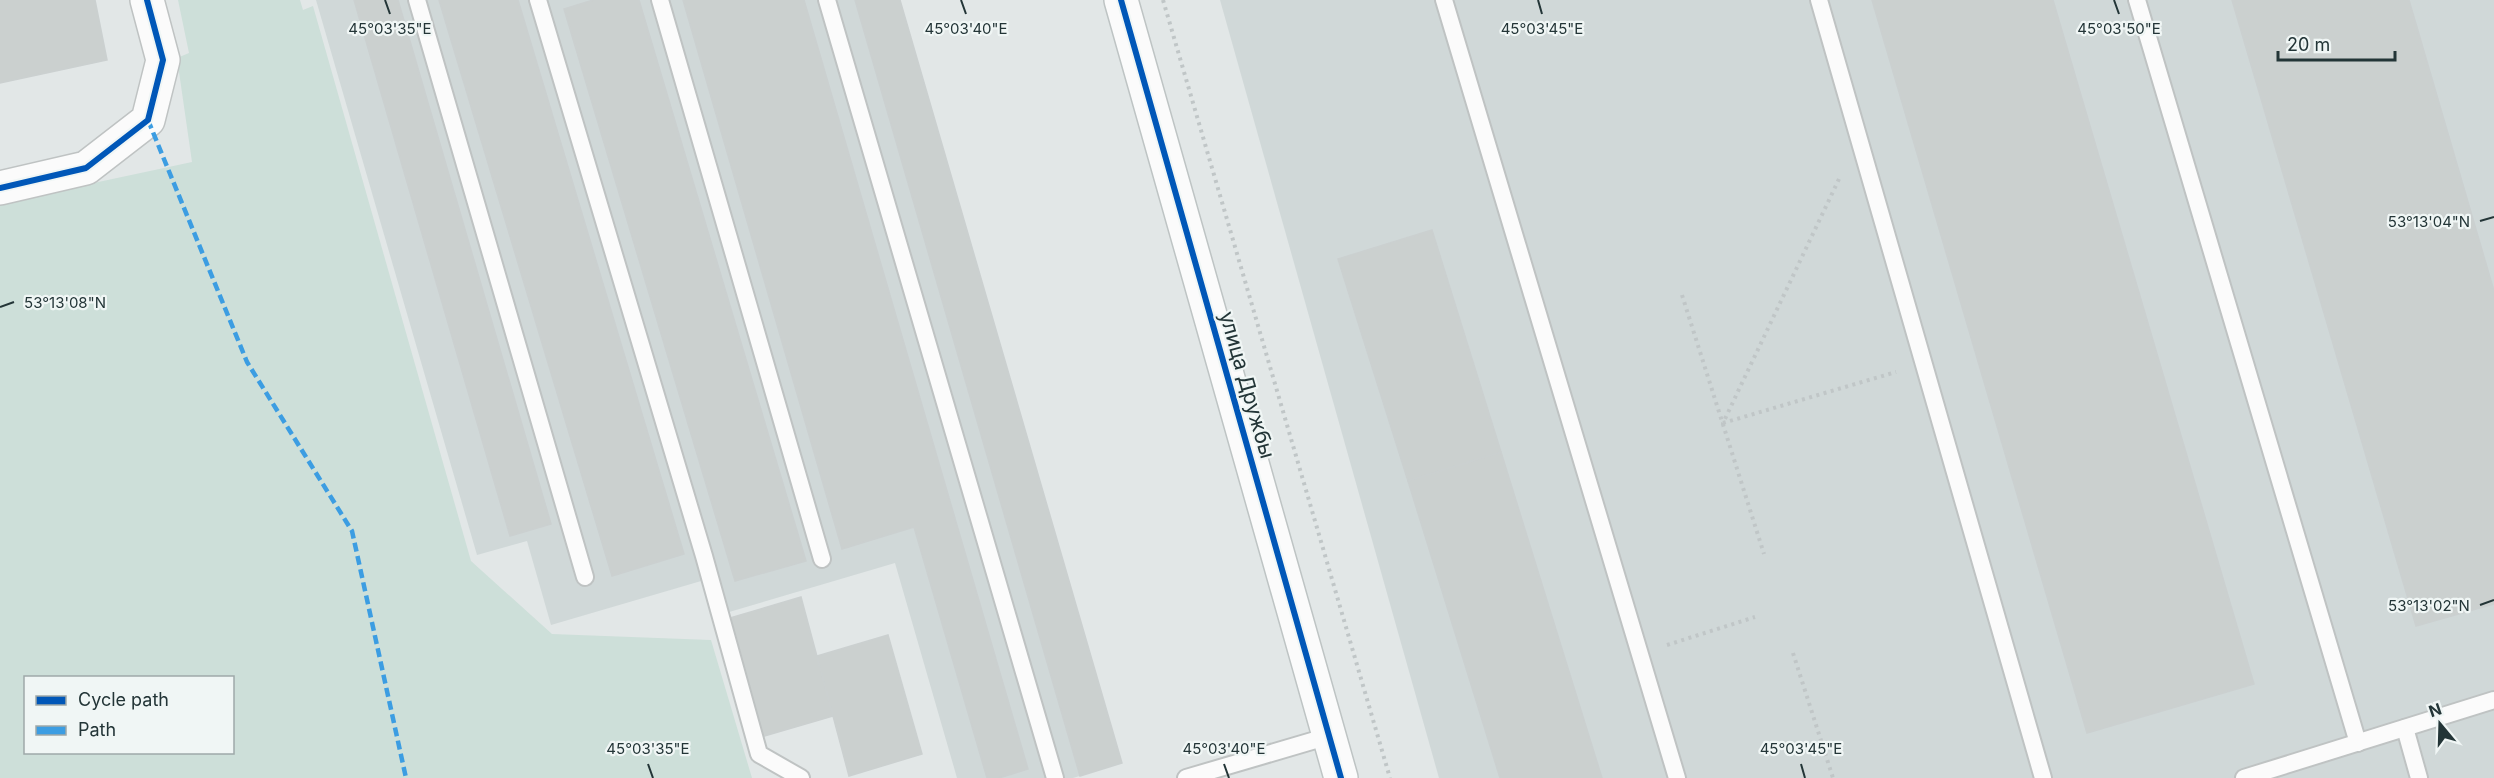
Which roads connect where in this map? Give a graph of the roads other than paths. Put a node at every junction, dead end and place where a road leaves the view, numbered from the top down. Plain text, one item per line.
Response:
1 (147, 0) edge
2 (417, 0) edge
3 (538, 0) edge
4 (660, 0) edge
5 (827, 0) edge
6 (1444, 0) edge
7 (1819, 0) edge
8 (2137, 0) edge
9 (1129, 2) edge
10 (0, 188) edge
11 (822, 559) dead end
12 (585, 577) dead end
13 (2494, 700) edge
14 (2405, 728) junction
15 (1329, 736) junction
16 (2358, 743) junction
17 (801, 778) edge
18 (1055, 778) edge
19 (1186, 778) edge
20 (1341, 778) edge
21 (1677, 778) edge
22 (2043, 778) edge
23 (2244, 778) edge
24 (2419, 778) edge

1 - 10 street
2 - 12 lane
3 - 17 lane
4 - 11 lane
5 - 18 lane
6 - 21 lane
7 - 22 lane
8 - 16 lane
9 - 15 street, улица Дружбы
13 - 14 lane
14 - 16 lane
14 - 24 lane
15 - 19 lane
15 - 20 street, улица Дружбы
16 - 23 lane

